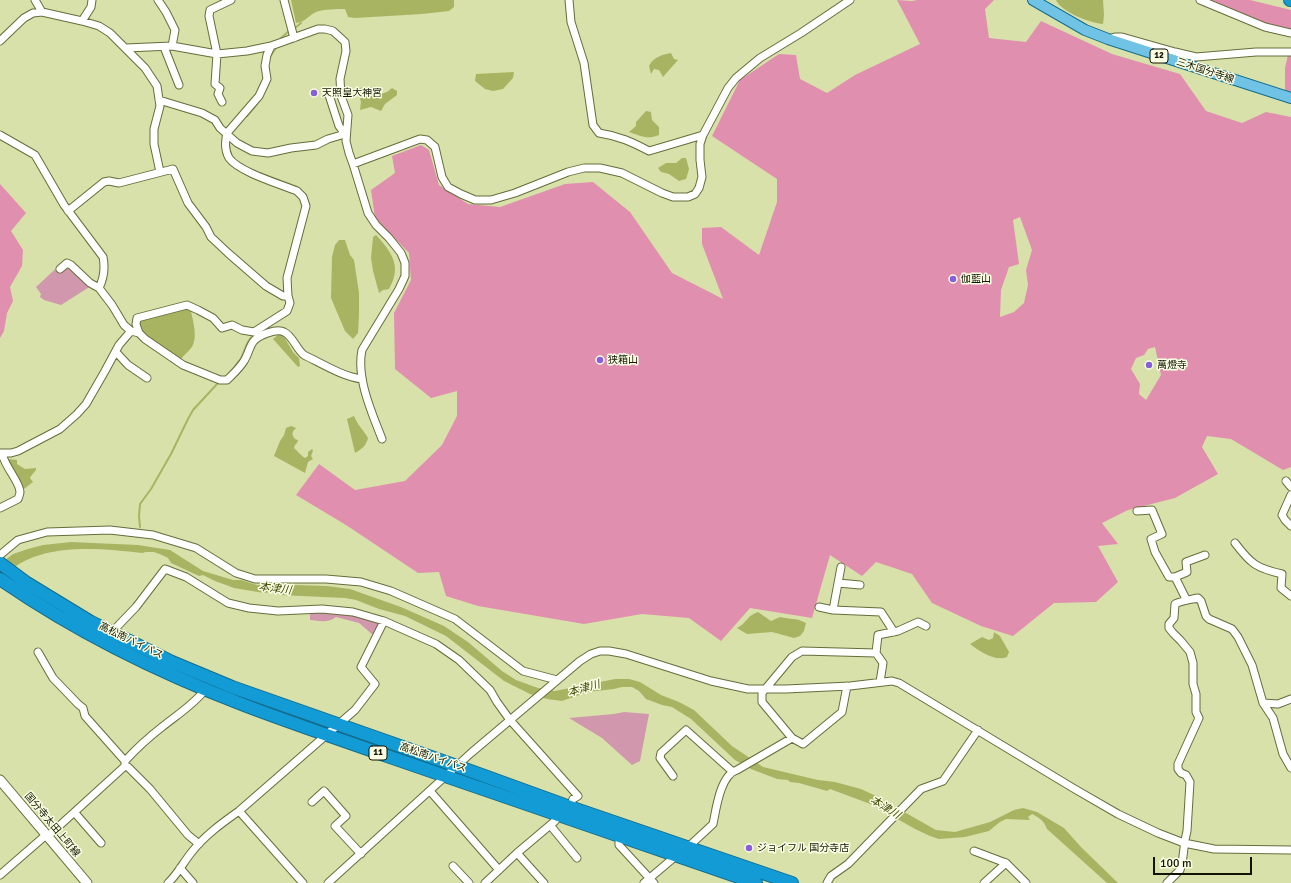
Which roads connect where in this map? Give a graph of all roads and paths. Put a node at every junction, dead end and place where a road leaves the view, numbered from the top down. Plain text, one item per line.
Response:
1 (35, 0) edge
2 (92, 0) edge
3 (158, 0) edge
4 (231, 0) edge
5 (284, 0) edge
6 (569, 0) edge
7 (850, 0) edge
8 (1032, 0) edge
9 (1200, 0) edge
10 (42, 12) junction
11 (82, 21) junction
12 (1291, 33) edge
13 (294, 38) junction
14 (1108, 39) junction
15 (0, 41) edge
16 (172, 46) junction
17 (271, 46) junction
18 (164, 47) junction
19 (126, 48) junction
20 (1291, 52) edge
21 (218, 54) junction
22 (179, 85) dead end
23 (328, 92) dead end
24 (1291, 98) edge
25 (159, 100) junction
26 (222, 102) dead end
27 (227, 133) junction
28 (346, 134) junction
29 (0, 135) edge
30 (703, 135) junction
31 (353, 164) junction
32 (160, 172) junction
33 (68, 211) junction
34 (60, 269) dead end
35 (99, 288) junction
36 (288, 296) junction
37 (135, 332) junction
38 (116, 352) junction
39 (147, 378) dead end
40 (362, 379) junction
41 (382, 439) dead end
42 (1, 453) edge
43 (1286, 481) dead end
44 (1291, 487) edge
45 (1291, 495) edge
46 (0, 508) edge
47 (1137, 511) dead end
48 (1291, 526) edge
49 (1235, 543) dead end
50 (0, 554) edge
51 (1205, 555) dead end
52 (0, 563) edge
53 (841, 567) dead end
54 (1175, 577) junction
55 (0, 579) edge
56 (838, 582) junction
57 (860, 585) dead end
58 (1291, 596) edge
59 (1186, 599) junction
60 (819, 607) dead end
61 (834, 610) junction
62 (384, 621) junction
63 (926, 626) dead end
64 (112, 632) junction
65 (894, 632) junction
66 (38, 652) dead end
67 (876, 653) junction
68 (556, 681) junction
69 (880, 682) junction
70 (847, 686) junction
71 (766, 689) junction
72 (205, 690) junction
73 (1291, 699) edge
74 (1263, 703) junction
75 (510, 720) junction
76 (338, 725) junction
77 (978, 730) junction
78 (326, 734) junction
79 (792, 738) junction
80 (125, 764) junction
81 (457, 766) junction
82 (1291, 768) edge
83 (735, 771) junction
84 (446, 776) junction
85 (673, 776) dead end
86 (0, 780) edge
87 (430, 791) junction
88 (312, 802) dead end
89 (570, 807) junction
90 (239, 811) junction
91 (75, 813) junction
92 (559, 816) junction
93 (550, 825) junction
94 (47, 836) junction
95 (619, 836) junction
96 (101, 843) dead end
97 (1184, 843) junction
98 (199, 844) junction
99 (688, 847) junction
100 (1291, 850) edge
101 (974, 851) dead end
102 (517, 853) junction
103 (361, 854) junction
104 (677, 856) junction
105 (577, 858) dead end
106 (1006, 862) junction
107 (453, 866) dead end
108 (180, 868) junction
109 (499, 870) junction
110 (1, 873) edge
111 (649, 881) edge
112 (87, 883) edge
113 (168, 883) edge
114 (193, 883) edge
115 (303, 883) edge
116 (328, 883) edge
117 (469, 883) edge
118 (485, 883) edge
119 (544, 883) edge
120 (756, 883) edge
121 (792, 883) edge
122 (827, 883) edge
123 (984, 883) edge
124 (1026, 883) edge
125 (1167, 883) edge

1 - 10 street
2 - 11 street
3 - 16 street
4 - 21 street
5 - 13 street
6 - 30 street
7 - 30 street
8 - 14 main road, 三木国分寺線 / 12
9 - 12 street
10 - 11 street
10 - 15 street
11 - 19 street
13 - 17 street
13 - 28 street
14 - 20 street
14 - 24 main road, 三木国分寺線 / 12
16 - 18 street
16 - 21 street
17 - 21 street
17 - 27 street
18 - 19 street
18 - 22 street
19 - 25 street
21 - 26 street
23 - 28 street
25 - 27 street
25 - 32 street
27 - 28 street
27 - 36 street
28 - 31 street
29 - 33 street
30 - 31 street
31 - 40 street
32 - 33 street
32 - 36 street
33 - 35 street
34 - 35 street
35 - 37 street
36 - 37 street
37 - 38 street
37 - 40 street
38 - 39 street
38 - 42 street
40 - 41 street
42 - 46 street
43 - 44 street
45 - 48 street
47 - 54 street
49 - 58 street
50 - 68 street
51 - 54 street
52 - 64 highway, 高松南バイパス / 11
53 - 56 street
54 - 59 street
55 - 72 highway, 高松南バイパス / 11
56 - 57 street
56 - 61 street
59 - 74 street
59 - 97 street
60 - 61 street
61 - 65 street
62 - 64 street
62 - 75 street
62 - 76 street
63 - 65 street
64 - 76 highway, 高松南バイパス / 11
65 - 67 street
66 - 80 street
67 - 69 street
67 - 71 street
68 - 71 street
68 - 75 street
69 - 70 street
69 - 77 street
70 - 71 street
70 - 79 street
71 - 79 street
72 - 78 highway, 高松南バイパス / 11
72 - 80 street
73 - 74 street
74 - 82 street
75 - 81 street
75 - 89 street
76 - 78 street
76 - 81 highway, 高松南バイパス / 11
77 - 97 street
77 - 122 street
78 - 84 highway, 高松南バイパス / 11
78 - 90 street
79 - 83 street
80 - 91 street
80 - 98 street
81 - 84 street
81 - 89 highway, 高松南バイパス / 11
83 - 85 street
83 - 99 street
84 - 87 street
84 - 92 highway, 高松南バイパス / 11
86 - 94 main road, 国分寺太田上町線
87 - 103 street
87 - 109 street
88 - 103 street
89 - 99 highway, 高松南バイパス / 11
90 - 98 street
90 - 115 street
91 - 94 street
91 - 96 street
92 - 93 street
92 - 95 highway, 高松南バイパス / 11
93 - 102 street
93 - 105 street
94 - 110 street
94 - 112 main road, 国分寺太田上町線
95 - 104 highway, 高松南バイパス / 11
95 - 111 street
97 - 100 street
97 - 125 street
98 - 108 street
99 - 104 street
99 - 121 highway, 高松南バイパス / 11
101 - 106 street
102 - 109 street
102 - 119 street
103 - 116 street
104 - 111 street
104 - 120 highway, 高松南バイパス / 11
106 - 123 street
106 - 124 street
107 - 117 street
108 - 113 street
108 - 114 street
109 - 118 street

